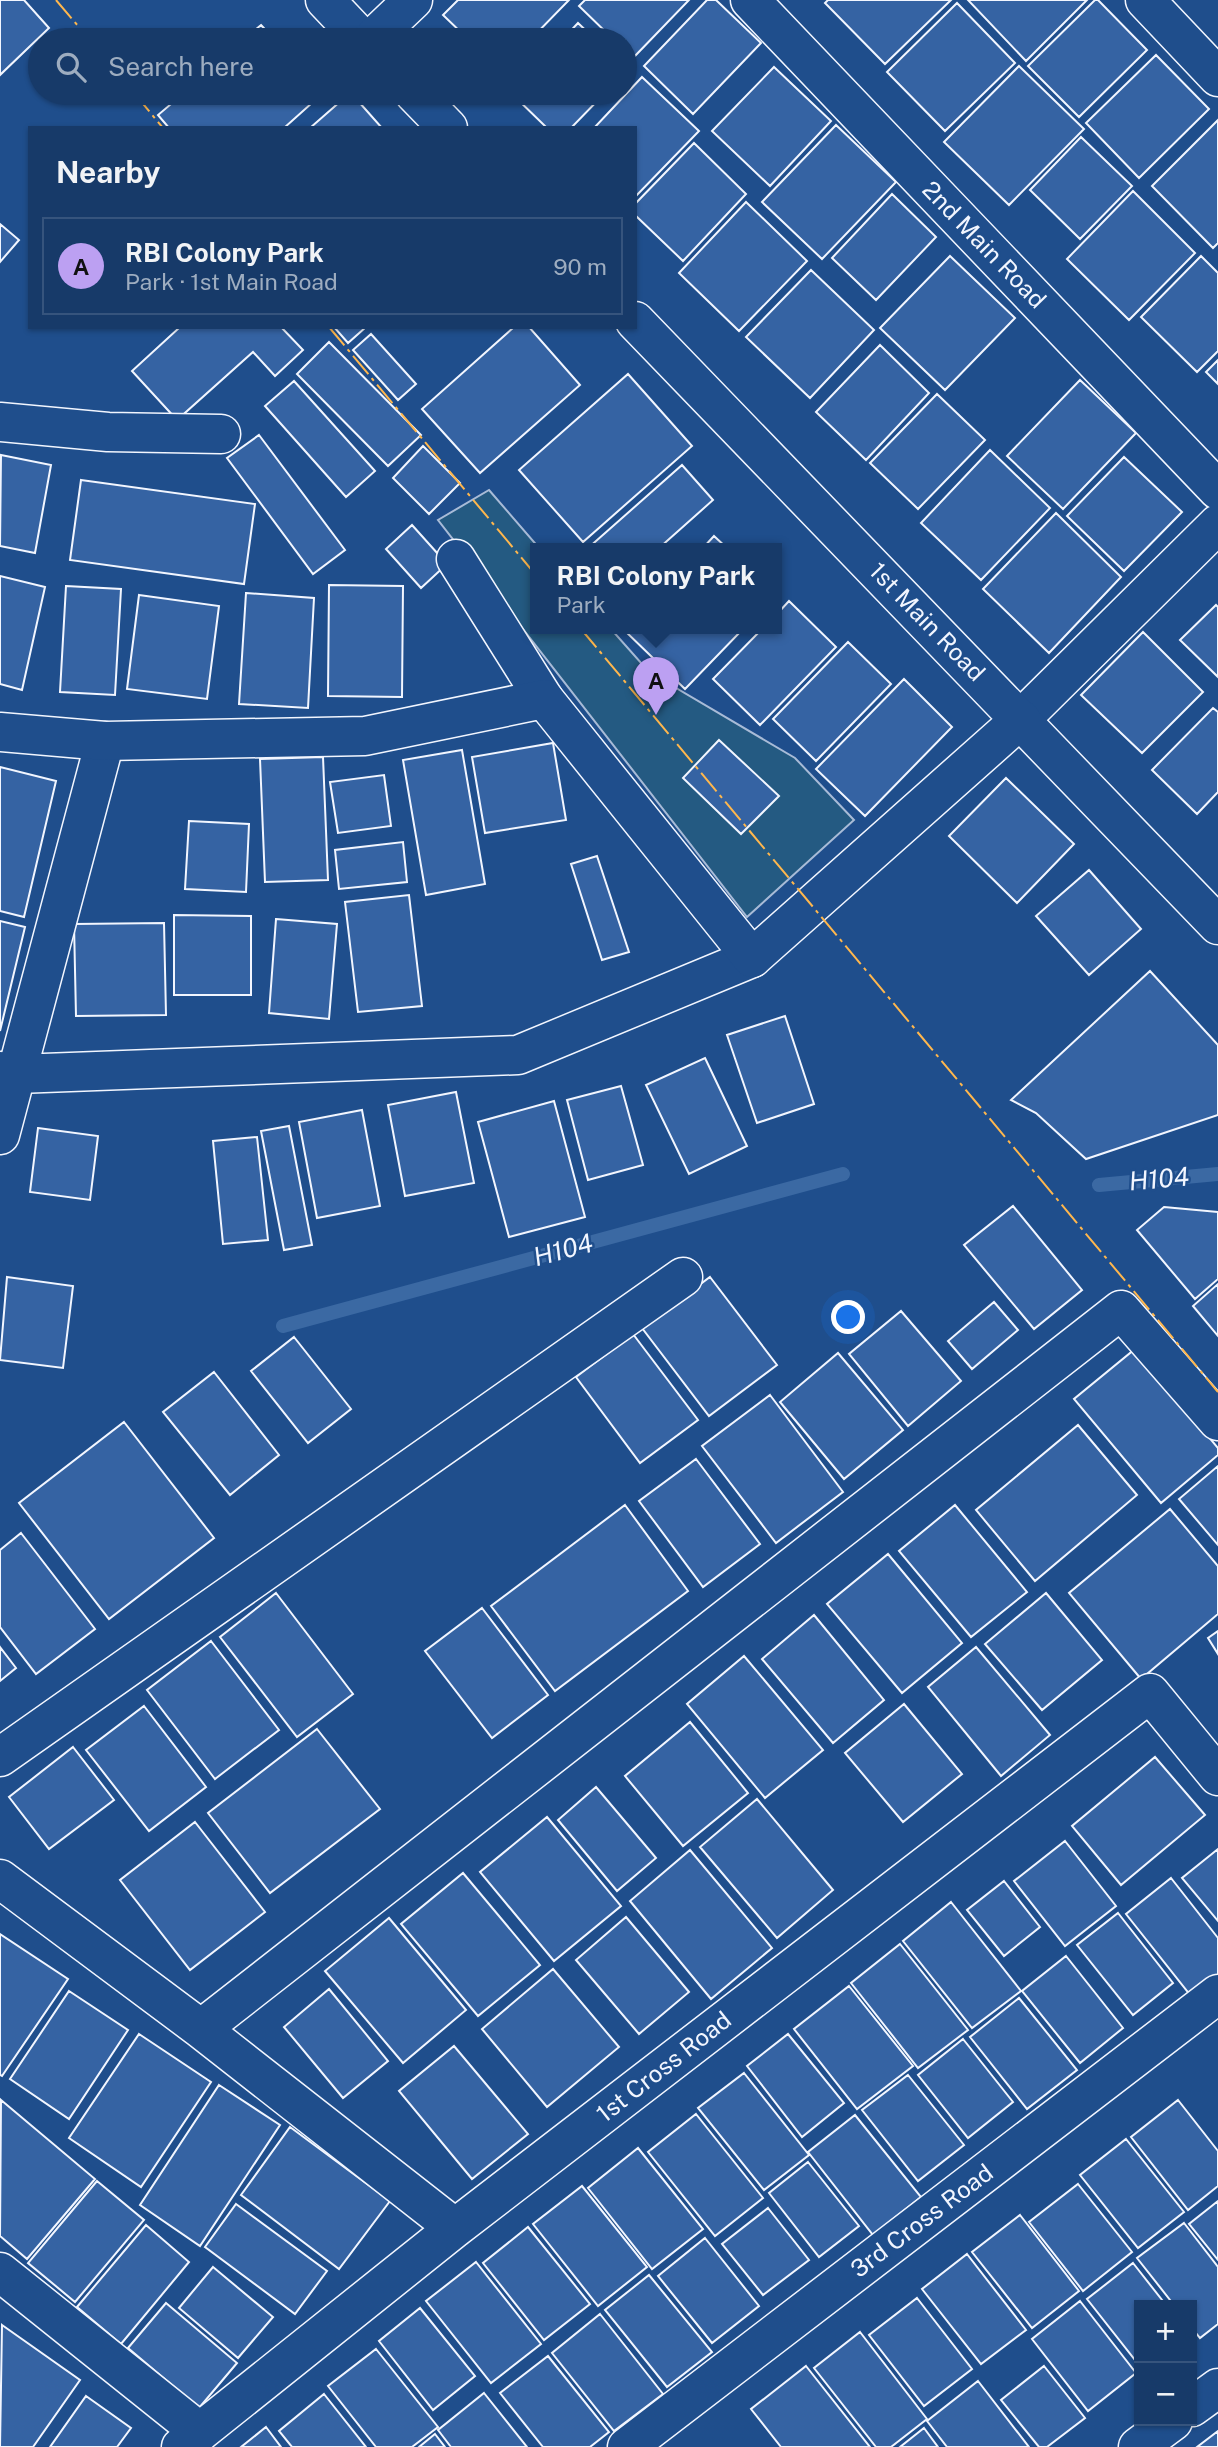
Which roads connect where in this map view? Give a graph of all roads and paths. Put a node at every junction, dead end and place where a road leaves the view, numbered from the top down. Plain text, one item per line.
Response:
1 (325, 0) edge
2 (413, 0) edge
3 (750, 0) edge
4 (1146, 0) edge
5 (352, 28) edge
6 (384, 28) edge
7 (1218, 76) edge
8 (426, 105) edge
9 (446, 126) edge
10 (637, 323) edge
11 (0, 422) edge
12 (221, 434) dead end
13 (1218, 490) edge
14 (1218, 524) edge
15 (456, 559) dead end
16 (544, 699) junction
17 (1021, 719) junction
18 (0, 732) edge
19 (105, 741) junction
20 (1218, 925) edge
21 (752, 958) junction
22 (9, 1073) edge
23 (0, 1135) edge
24 (683, 1277) dead end
25 (1218, 1421) edge
26 (0, 1757) edge
27 (1218, 1776) edge
28 (0, 1879) edge
29 (1218, 1994) edge
30 (201, 2029) junction
31 (455, 2228) junction
32 (0, 2272) edge
33 (1218, 2388) edge
34 (1197, 2403) edge
35 (1166, 2426) edge
36 (190, 2440) edge
37 (627, 2447) edge
38 (1138, 2447) edge

1 - 5 street
2 - 6 street
3 - 13 street, 2nd Main Road
4 - 7 street
8 - 9 street
10 - 17 street, 1st Main Road
11 - 12 street
14 - 17 street
15 - 16 street
16 - 19 street
16 - 21 street
17 - 20 street, 1st Main Road
17 - 21 street
18 - 19 street
19 - 22 street
21 - 22 street
22 - 23 street
24 - 26 street
25 - 30 street
27 - 31 street, 1st Cross Road
28 - 30 street
29 - 37 street, 3rd Cross Road
30 - 31 street
31 - 36 street, 1st Cross Road
32 - 36 street
33 - 34 street
35 - 38 street

